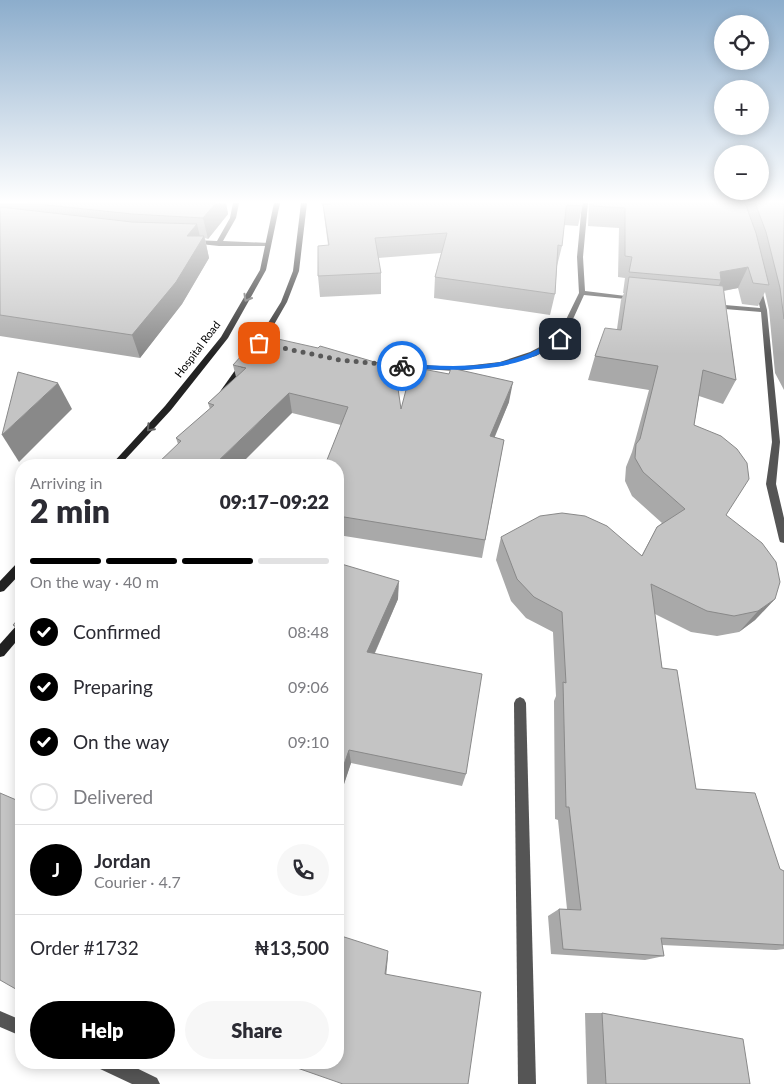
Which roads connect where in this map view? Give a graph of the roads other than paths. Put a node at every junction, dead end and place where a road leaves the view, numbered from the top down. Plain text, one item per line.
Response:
1 (267, 254) edge
2 (298, 254) edge
3 (580, 254) edge
4 (756, 276) edge
5 (582, 293) junction
6 (642, 300) edge
7 (710, 305) edge
8 (764, 310) junction
9 (259, 343) junction
10 (271, 346) edge
11 (254, 350) edge
12 (248, 358) edge
13 (368, 363) edge
14 (216, 402) edge
15 (121, 459) edge
16 (784, 539) edge
17 (15, 572) edge
18 (0, 588) edge
19 (15, 635) edge
20 (0, 652) edge
21 (520, 703) dead end
22 (0, 1019) edge
23 (15, 1025) edge
24 (119, 1069) edge
25 (151, 1084) edge
26 (527, 1084) edge

1 -> 15 street, Hospital Road
2 - 9 street
3 - 5 street
4 - 8 street
5 - 6 street
5 - 13 street
7 - 8 street
8 - 16 street
9 - 10 street
9 - 11 street
12 - 14 street
17 - 18 street
19 - 20 street
21 - 26 street
22 - 23 street
24 - 25 street

